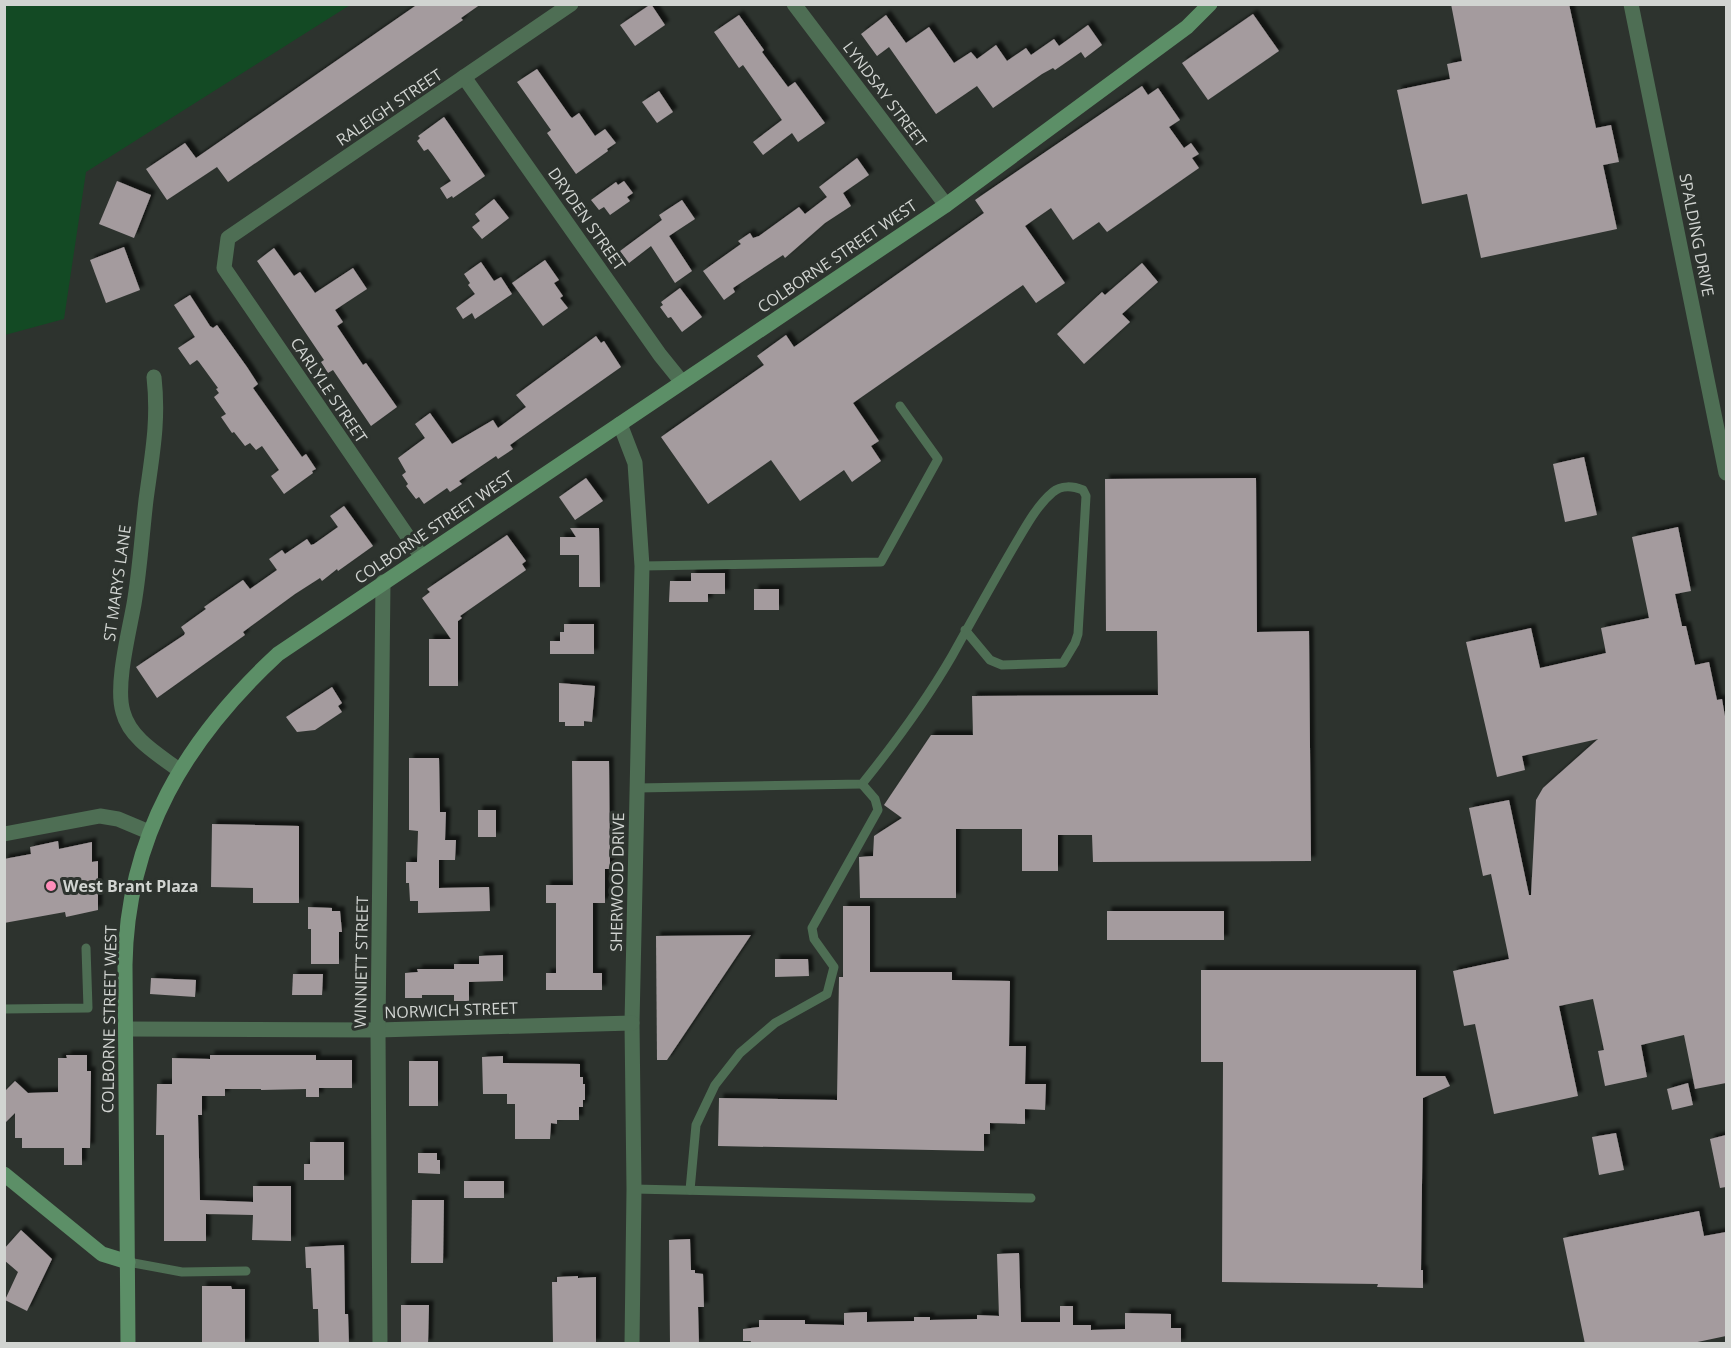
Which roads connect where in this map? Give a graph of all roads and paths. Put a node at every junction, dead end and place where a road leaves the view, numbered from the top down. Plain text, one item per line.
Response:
1 (571, 4) edge
2 (794, 4) edge
3 (1210, 4) edge
4 (1631, 4) edge
5 (464, 77) junction
6 (946, 205) junction
7 (228, 238) joint
8 (154, 377) dead end
9 (681, 381) junction
10 (900, 406) dead end
11 (620, 424) junction
12 (1726, 473) edge
13 (421, 556) junction
14 (642, 566) junction
15 (383, 582) junction
16 (965, 630) junction
17 (179, 770) junction
18 (862, 784) junction
19 (637, 788) junction
20 (149, 832) junction
21 (4, 834) edge
22 (86, 948) dead end
23 (4, 1009) edge
24 (632, 1023) junction
25 (126, 1029) junction
26 (378, 1030) junction
27 (4, 1174) edge
28 (634, 1189) junction
29 (690, 1191) junction
30 (1031, 1198) dead end
31 (128, 1262) junction
32 (246, 1271) dead end
33 (128, 1344) edge
34 (380, 1344) edge
35 (632, 1344) edge

1 - 5 street, RALEIGH STREET
2 - 6 street, LYNDSAY STREET
3 - 6 main road, COLBORNE STREET WEST
4 - 12 street, SPALDING DRIVE
5 - 7 street, RALEIGH STREET
5 - 9 street, DRYDEN STREET
6 - 9 main road, COLBORNE STREET WEST
7 - 13 street, CARLYLE STREET
8 - 17 street, ST MARYS LANE
9 - 11 main road, COLBORNE STREET WEST
10 - 14 lane
11 - 13 main road, COLBORNE STREET WEST
11 - 14 street, SHERWOOD DRIVE
13 - 15 main road, COLBORNE STREET WEST
14 - 19 street, SHERWOOD DRIVE
15 - 17 main road, COLBORNE STREET WEST
15 - 26 street, WINNIETT STREET
16 - 16 lane
16 - 18 lane
17 - 20 main road, COLBORNE STREET WEST
18 - 19 lane
18 - 29 lane
19 - 24 street, SHERWOOD DRIVE
20 - 21 street
20 - 25 main road, COLBORNE STREET WEST
22 - 23 lane
24 - 26 street, NORWICH STREET
24 - 28 street, SHERWOOD DRIVE
25 - 26 street, NORWICH STREET
25 - 31 main road, COLBORNE STREET WEST
26 - 34 street, WINNIETT STREET
27 - 31 main road
28 - 29 lane
28 - 35 street, SHERWOOD DRIVE
29 - 30 lane
31 - 32 lane
31 - 33 main road, COLBORNE STREET WEST

